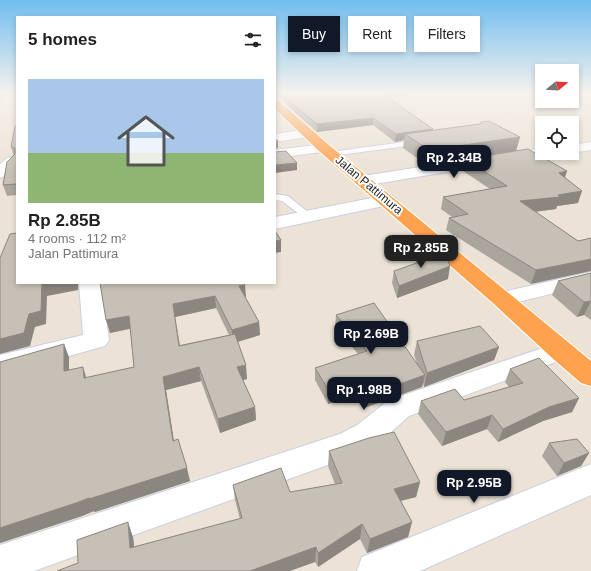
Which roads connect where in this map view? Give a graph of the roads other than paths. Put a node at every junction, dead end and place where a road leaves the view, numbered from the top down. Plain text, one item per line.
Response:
1 (294, 120) edge
2 (309, 133) junction
3 (276, 138) edge
4 (426, 140) edge
5 (591, 146) edge
6 (579, 148) edge
7 (328, 151) junction
8 (535, 153) edge
9 (276, 154) edge
10 (10, 161) edge
11 (0, 173) edge
12 (363, 181) junction
13 (276, 197) edge
14 (387, 200) junction
15 (308, 217) junction
16 (276, 223) edge
17 (591, 278) edge
18 (90, 284) edge
19 (502, 299) junction
20 (560, 351) junction
21 (0, 365) edge
22 (591, 376) edge
23 (591, 479) edge
24 (0, 564) edge
25 (376, 571) edge

1 - 2 highway, Jalan Pattimura
2 - 3 street
2 - 7 highway, Jalan Pattimura
4 - 7 lane
5 - 6 street
7 - 9 street
7 - 12 highway, Jalan Pattimura
8 - 12 street
10 - 11 street
12 - 14 highway, Jalan Pattimura
13 - 15 lane
14 - 15 street
14 - 19 highway, Jalan Pattimura
15 - 16 street
17 - 19 street
18 - 21 street
19 - 20 highway, Jalan Pattimura
20 - 22 highway, Jalan Pattimura
20 - 24 street
23 - 25 street

